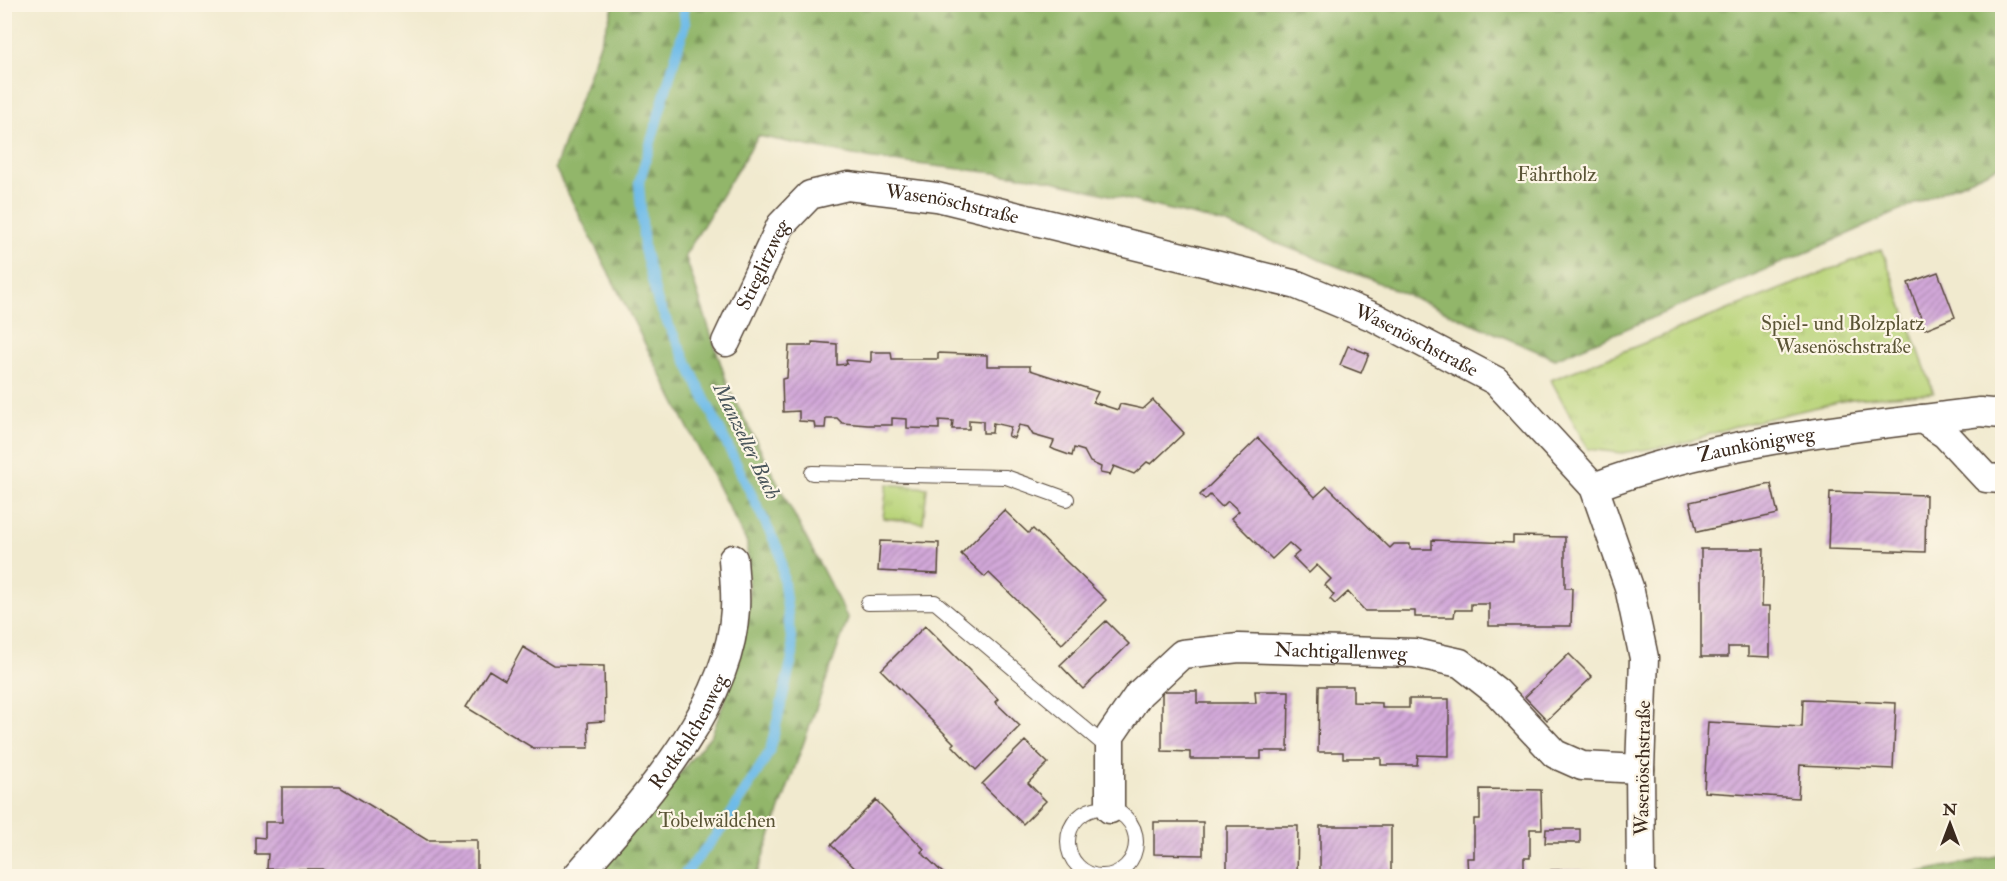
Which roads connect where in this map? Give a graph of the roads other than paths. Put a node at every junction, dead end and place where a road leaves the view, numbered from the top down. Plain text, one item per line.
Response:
1 (810, 195) joint
2 (726, 342) dead end
3 (2002, 414) edge
4 (1923, 419) junction
5 (812, 473) dead end
6 (2002, 479) edge
7 (1594, 487) junction
8 (1067, 499) dead end
9 (734, 559) dead end
10 (868, 603) dead end
11 (1110, 750) junction
12 (1640, 769) junction
13 (1110, 808) junction
14 (577, 876) edge
15 (1641, 876) edge

1 - 2 street, Stieglitzweg
1 - 7 street, Wasenöschstraße
3 - 4 street, Zaunkönigweg
4 - 6 street
4 - 7 street, Zaunkönigweg
5 - 8 lane
7 - 12 street, Wasenöschstraße
9 - 14 street, Rotkehlchenweg
10 - 11 lane
11 - 12 street, Nachtigallenweg
11 - 13 street, Nachtigallenweg
12 - 15 street, Wasenöschstraße
13 - 13 lane

